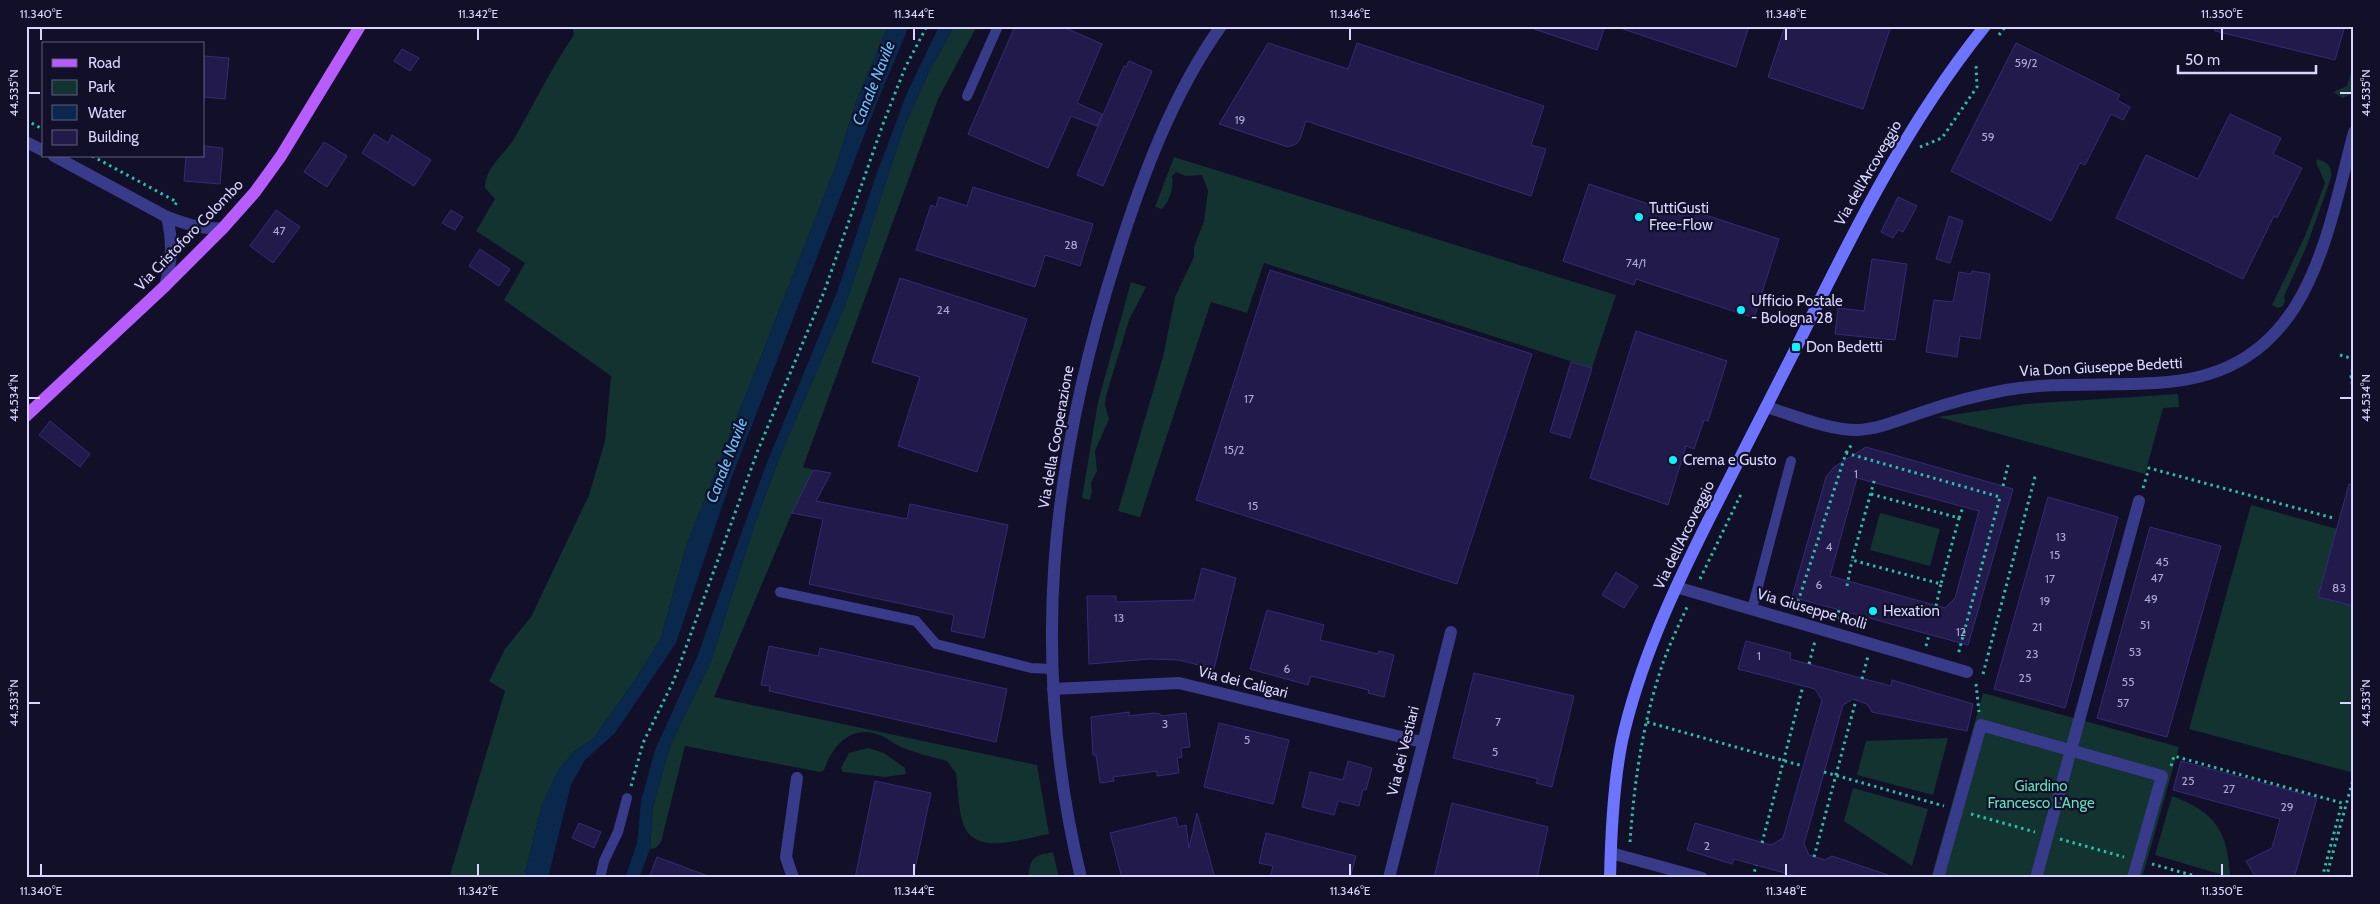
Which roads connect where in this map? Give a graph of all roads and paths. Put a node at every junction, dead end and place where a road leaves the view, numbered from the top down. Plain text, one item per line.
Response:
1 (360, 26) edge
2 (927, 26) edge
3 (998, 26) edge
4 (1220, 26) edge
5 (2006, 26) edge
6 (1980, 28) edge
7 (1994, 41) dead end
8 (1982, 56) dead end
9 (967, 96) dead end
10 (26, 120) edge
11 (42, 129) edge
12 (2354, 132) edge
13 (26, 142) edge
14 (1917, 148) dead end
15 (42, 150) edge
16 (58, 158) edge
17 (96, 158) edge
18 (176, 202) dead end
19 (167, 216) junction
20 (192, 226) junction
21 (223, 228) junction
22 (200, 250) junction
23 (164, 286) junction
24 (2340, 355) dead end
25 (2354, 359) edge
26 (2354, 364) edge
27 (2354, 394) edge
28 (1766, 406) junction
29 (26, 416) edge
30 (1791, 461) dead end
31 (2008, 465) dead end
32 (2036, 473) dead end
33 (1875, 478) dead end
34 (1746, 484) dead end
35 (2003, 486) dead end
36 (1870, 494) junction
37 (2138, 501) joint
38 (1963, 506) dead end
39 (1960, 518) junction
40 (2333, 518) dead end
41 (1852, 560) junction
42 (1941, 584) junction
43 (1846, 586) dead end
44 (1676, 587) junction
45 (1694, 591) junction
46 (780, 592) dead end
47 (1799, 599) dead end
48 (1936, 606) dead end
49 (1752, 609) junction
50 (1818, 628) junction
51 (1451, 632) dead end
52 (1961, 643) dead end
53 (1871, 644) junction
54 (1809, 664) dead end
55 (1052, 669) junction
56 (1970, 673) junction
57 (1862, 678) dead end
58 (1803, 686) dead end
59 (1053, 688) junction
60 (1856, 700) dead end
61 (1647, 722) junction
62 (1981, 726) junction
63 (1422, 742) junction
64 (2071, 751) junction
65 (2182, 758) dead end
66 (1784, 761) junction
67 (1803, 766) dead end
68 (1824, 772) dead end
69 (1836, 776) junction
70 (2354, 776) edge
71 (797, 778) dead end
72 (627, 798) joint
73 (1957, 810) junction
74 (2048, 835) junction
75 (1762, 842) dead end
76 (1611, 853) junction
77 (1814, 857) dead end
78 (1630, 858) junction
79 (2138, 860) junction
80 (1756, 865) dead end
81 (600, 878) edge
82 (793, 878) edge
83 (1081, 878) edge
84 (1388, 878) edge
85 (1610, 878) edge
86 (1702, 878) edge
87 (1753, 878) edge
88 (1938, 878) edge
89 (2036, 878) edge
90 (2133, 878) edge
91 (2202, 878) edge
92 (2324, 878) edge

1 - 21 main road, Via Cristoforo Colombo
2 - 72 path
3 - 9 lane
4 - 55 street, Via della Cooperazione
5 - 7 path
6 - 28 street, Via dell'Arcoveggio
8 - 14 path
10 - 11 path
12 - 28 street, Via Don Giuseppe Bedetti
13 - 15 street
16 - 19 street
17 - 18 path
19 - 20 street
19 - 23 street
20 - 21 street
20 - 22 street
21 - 22 main road, Via Cristoforo Colombo
22 - 23 main road, Via Cristoforo Colombo
23 - 29 main road, Via Cristoforo Colombo
24 - 25 path
26 - 27 path
28 - 44 street, Via dell'Arcoveggio
30 - 49 lane
31 - 35 path
32 - 56 path
33 - 36 path
34 - 45 path
36 - 39 path
36 - 41 path
37 - 40 path
37 - 64 street
38 - 39 path
39 - 42 path
41 - 42 path
41 - 43 path
42 - 48 path
44 - 45 street, Via Giuseppe Rolli
44 - 76 street, Via dell'Arcoveggio
45 - 49 street, Via Giuseppe Rolli
45 - 61 path
46 - 55 lane
47 - 52 path
49 - 50 street, Via Giuseppe Rolli
50 - 53 street, Via Giuseppe Rolli
50 - 54 path
51 - 63 street, Via dei Vestiari
53 - 56 street, Via Giuseppe Rolli
53 - 57 path
55 - 59 street, Via della Cooperazione
56 - 62 path
58 - 66 path
59 - 63 street, Via dei Caligari
59 - 83 street, Via della Cooperazione
60 - 69 path
61 - 66 path
61 - 78 path
62 - 64 street
62 - 73 street
63 - 84 street, Via dei Vestiari
64 - 74 street
64 - 79 street
65 - 92 path
66 - 67 path
66 - 75 path
68 - 69 path
69 - 73 path
69 - 77 path
70 - 92 path
71 - 82 street
72 - 81 lane
73 - 74 path
73 - 88 street
74 - 79 path
74 - 89 street
76 - 78 street
76 - 85 street, Via dell'Arcoveggio
78 - 86 street
79 - 90 street
79 - 91 path
80 - 87 path

